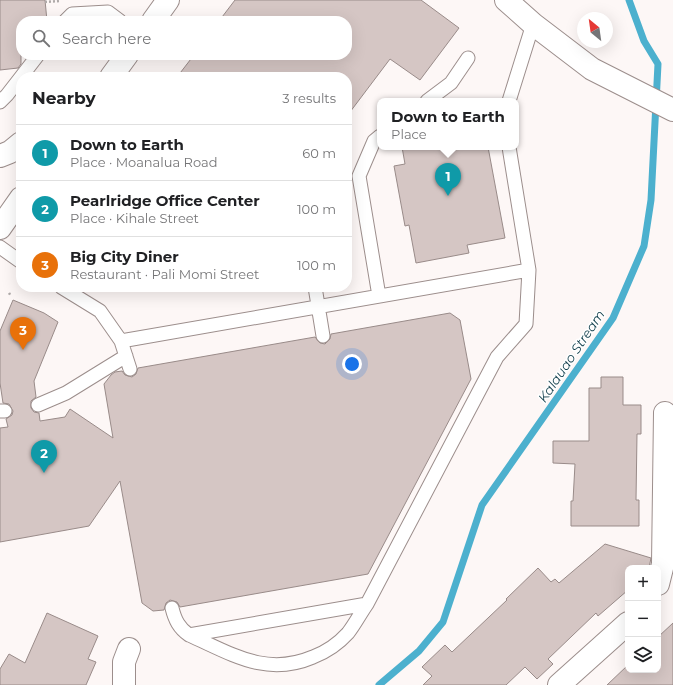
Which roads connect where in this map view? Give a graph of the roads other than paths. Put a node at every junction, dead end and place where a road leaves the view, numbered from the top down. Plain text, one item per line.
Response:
1 (168, 0) edge
2 (506, 0) edge
3 (70, 16) edge
4 (113, 16) edge
5 (157, 16) edge
6 (533, 24) junction
7 (468, 58) dead end
8 (34, 60) edge
9 (123, 60) edge
10 (25, 72) edge
11 (115, 72) edge
12 (16, 83) edge
13 (431, 98) edge
14 (510, 98) edge
15 (0, 102) edge
16 (673, 110) edge
17 (377, 138) edge
18 (16, 147) edge
19 (509, 150) edge
20 (0, 156) edge
21 (353, 177) edge
22 (16, 205) edge
23 (0, 228) edge
24 (0, 247) edge
25 (16, 258) edge
26 (529, 270) junction
27 (69, 292) edge
28 (316, 292) edge
29 (379, 296) junction
30 (318, 307) junction
31 (323, 336) dead end
32 (121, 341) junction
33 (126, 356) junction
34 (130, 369) dead end
35 (38, 405) dead end
36 (665, 413) dead end
37 (661, 572) edge
38 (366, 604) junction
39 (172, 608) dead end
40 (625, 626) edge
41 (189, 635) junction
42 (128, 649) dead end
43 (124, 685) edge
44 (560, 685) edge

1 - 5 street
2 - 6 street
3 - 4 lane
6 - 14 lane
6 - 16 street
7 - 13 lane
8 - 10 lane
9 - 11 street
12 - 15 lane
17 - 21 lane
18 - 20 street
19 - 26 lane
21 - 29 lane
22 - 23 street
24 - 25 lane
26 - 29 lane
26 - 38 lane
27 - 32 lane
28 - 30 lane
29 - 30 lane
30 - 31 lane
30 - 32 lane
32 - 33 lane
33 - 34 lane
33 - 35 lane
36 - 37 street
38 - 41 lane
38 - 41 lane
39 - 41 lane
40 - 44 street
42 - 43 street

